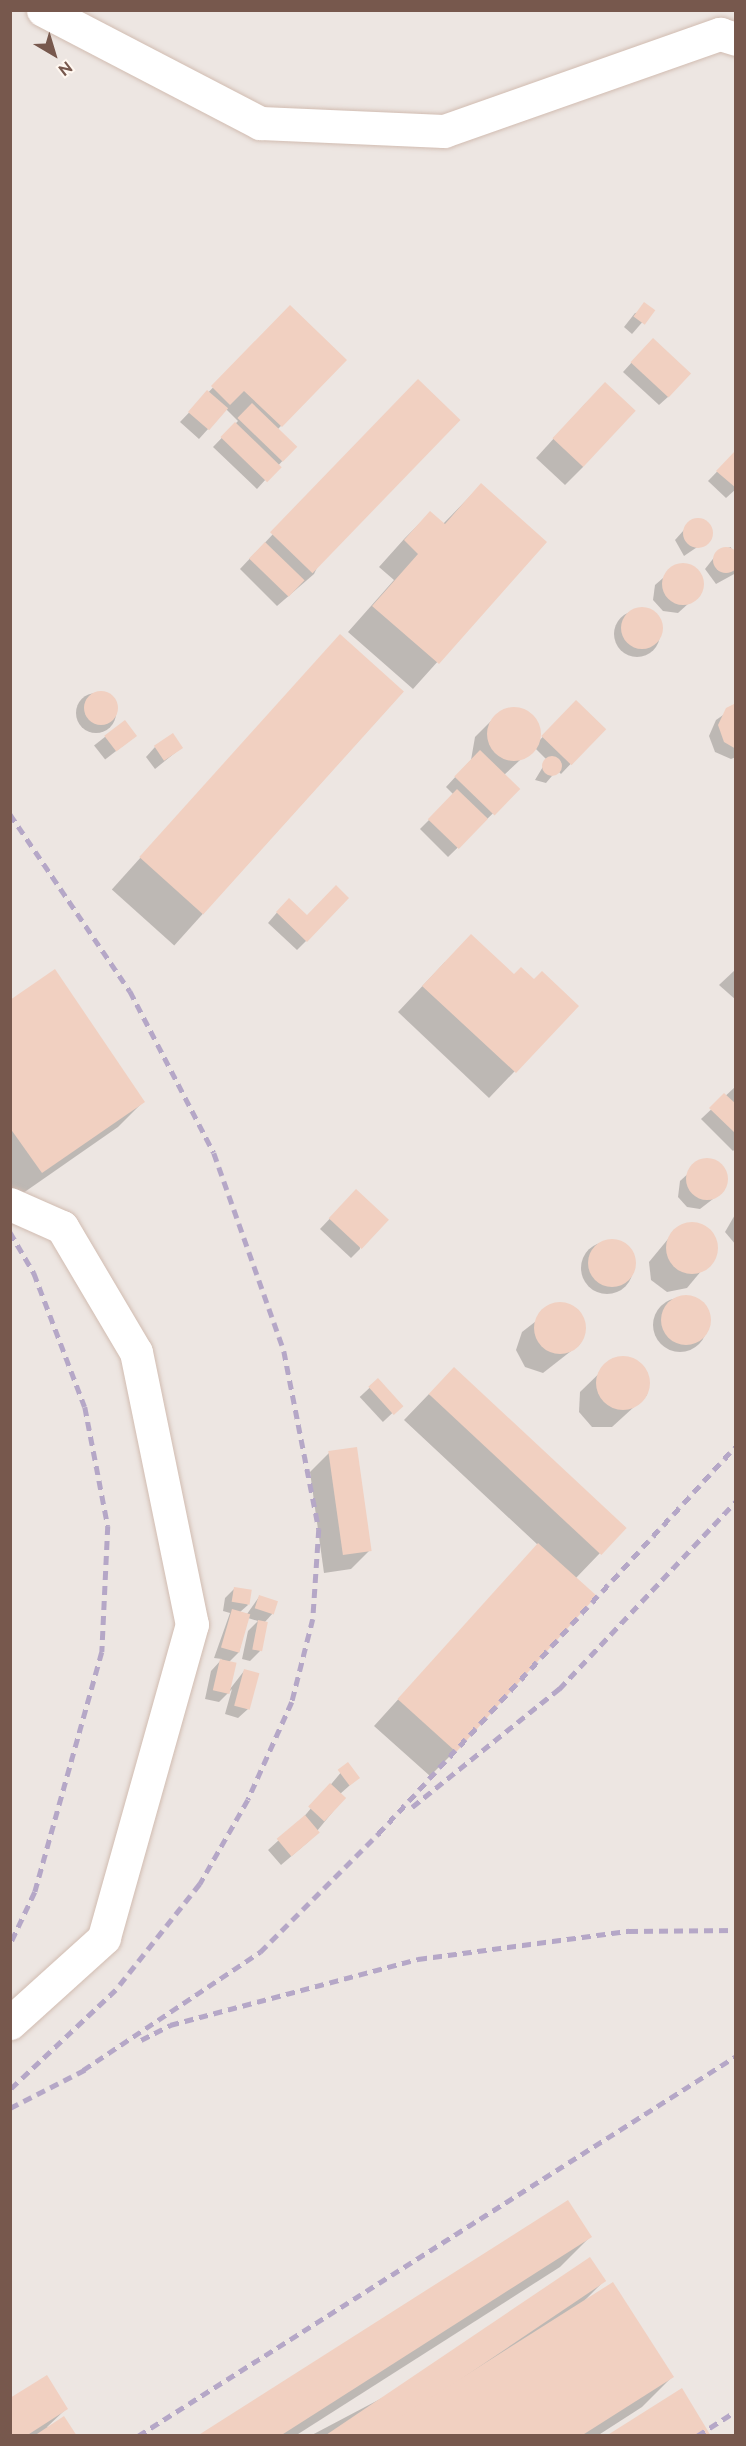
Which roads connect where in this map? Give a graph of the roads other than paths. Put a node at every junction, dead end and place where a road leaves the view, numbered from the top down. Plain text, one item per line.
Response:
1 (43, 10) edge
2 (735, 39) edge
3 (10, 1204) edge
4 (10, 2022) edge

1 - 2 lane
3 - 4 lane

